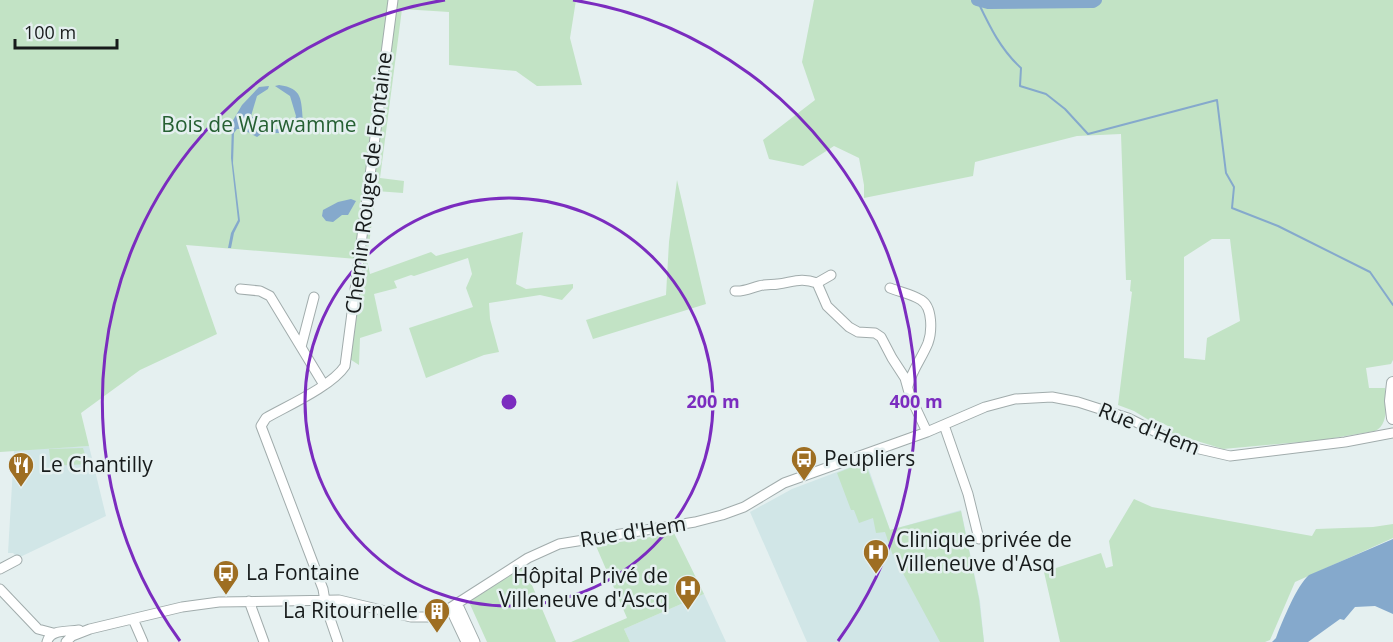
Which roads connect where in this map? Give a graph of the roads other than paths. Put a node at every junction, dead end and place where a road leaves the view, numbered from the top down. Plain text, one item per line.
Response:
1 (393, 0) edge
2 (831, 274) dead end
3 (817, 283) junction
4 (890, 288) dead end
5 (240, 289) dead end
6 (735, 291) dead end
7 (314, 297) dead end
8 (301, 346) junction
9 (1393, 383) edge
10 (324, 385) junction
11 (908, 386) junction
12 (1393, 418) edge
13 (944, 425) junction
14 (927, 432) junction
15 (1393, 433) edge
16 (979, 539) dead end
17 (17, 560) dead end
18 (0, 569) edge
19 (0, 590) edge
20 (325, 600) junction
21 (249, 601) junction
22 (454, 605) junction
23 (133, 619) junction
24 (31, 623) junction
25 (90, 629) junction
26 (55, 633) junction
27 (47, 642) edge
28 (65, 642) edge
29 (143, 642) edge
30 (264, 642) edge
31 (338, 642) edge
32 (466, 642) edge
33 (475, 642) edge

1 - 10 street, Chemin Rouge de Fontaine
2 - 3 street
3 - 6 street
3 - 11 street
4 - 11 street
5 - 8 street
7 - 8 street
8 - 10 street
9 - 12 main road
10 - 20 street
11 - 14 street
13 - 14 street, Rue d'Hem
13 - 15 street, Rue d'Hem
13 - 16 street
14 - 22 street, Rue d'Hem
17 - 18 street
19 - 24 street
20 - 21 street, Rue d'Hem
20 - 22 street, Rue d'Hem
20 - 31 street
21 - 23 street, Rue d'Hem
21 - 30 street
22 - 32 street
22 - 33 street
23 - 25 street, Rue d'Hem
23 - 29 street
24 - 26 street
24 - 27 street
25 - 26 street
25 - 28 street
26 - 27 street
26 - 28 street

